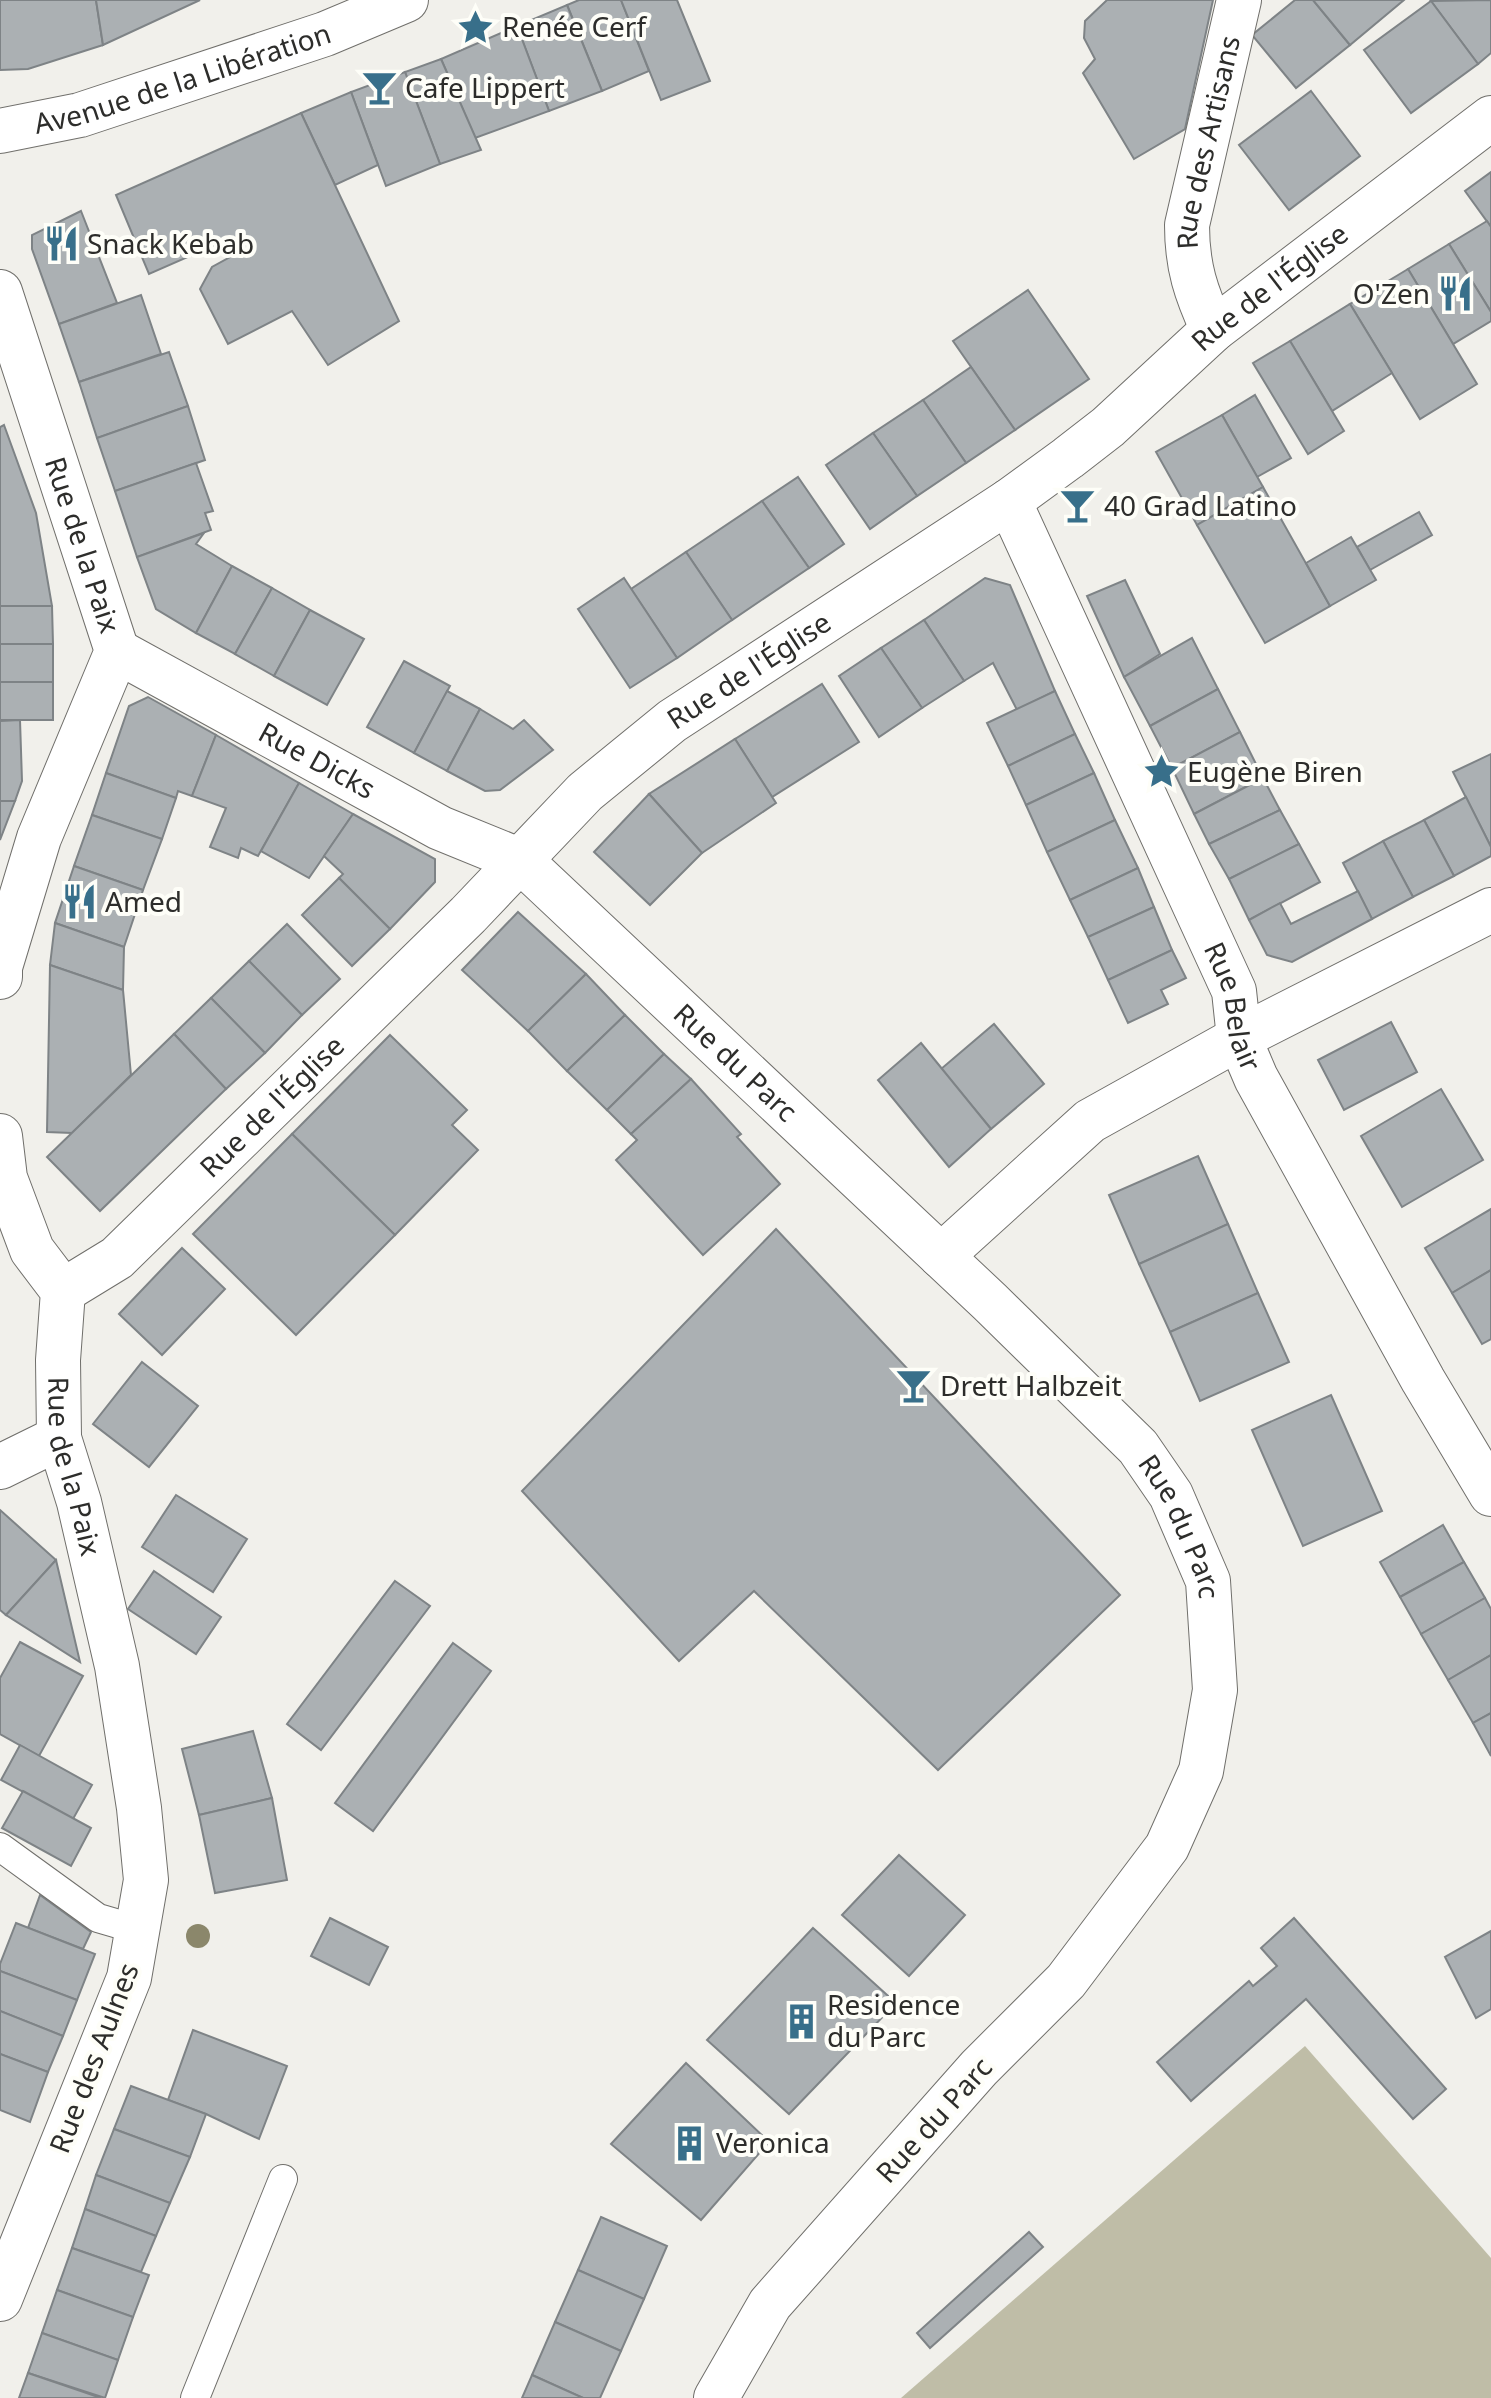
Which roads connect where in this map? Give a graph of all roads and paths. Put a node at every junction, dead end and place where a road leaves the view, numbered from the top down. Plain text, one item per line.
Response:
1 (406, 0) edge
2 (1239, 0) edge
3 (1491, 118) edge
4 (0, 131) edge
5 (0, 292) edge
6 (1213, 330) junction
7 (14, 390) edge
8 (1009, 501) junction
9 (117, 651) junction
10 (521, 861) junction
11 (1491, 910) edge
12 (0, 977) edge
13 (1239, 1038) junction
14 (0, 1136) edge
15 (941, 1256) junction
16 (63, 1291) junction
17 (59, 1438) junction
18 (0, 1467) edge
19 (1491, 1494) edge
20 (139, 1808) joint
21 (0, 1847) edge
22 (139, 1930) junction
23 (283, 2179) dead end
24 (0, 2299) edge
25 (195, 2398) edge
26 (716, 2398) edge

1 - 4 street, Avenue de la Libération
2 - 6 street, Rue des Artisans
3 - 6 street, Rue de l'Église
5 - 7 street, Rue de la Paix
6 - 8 street, Rue de l'Église
7 - 9 street, Rue de la Paix
8 - 10 street, Rue de l'Église
8 - 13 street, Rue Belair
9 - 10 street, Rue Dicks
9 - 12 street, Rue de la Paix
10 - 15 street, Rue du Parc
10 - 16 street, Rue de l'Église
11 - 13 street
13 - 15 street
13 - 19 street, Rue Belair
14 - 16 street
15 - 26 street, Rue du Parc
16 - 17 street, Rue de la Paix
17 - 18 street
17 - 20 street, Rue de la Paix
20 - 22 street, Rue des Aulnes
21 - 22 lane
22 - 24 street, Rue des Aulnes
23 - 25 lane

